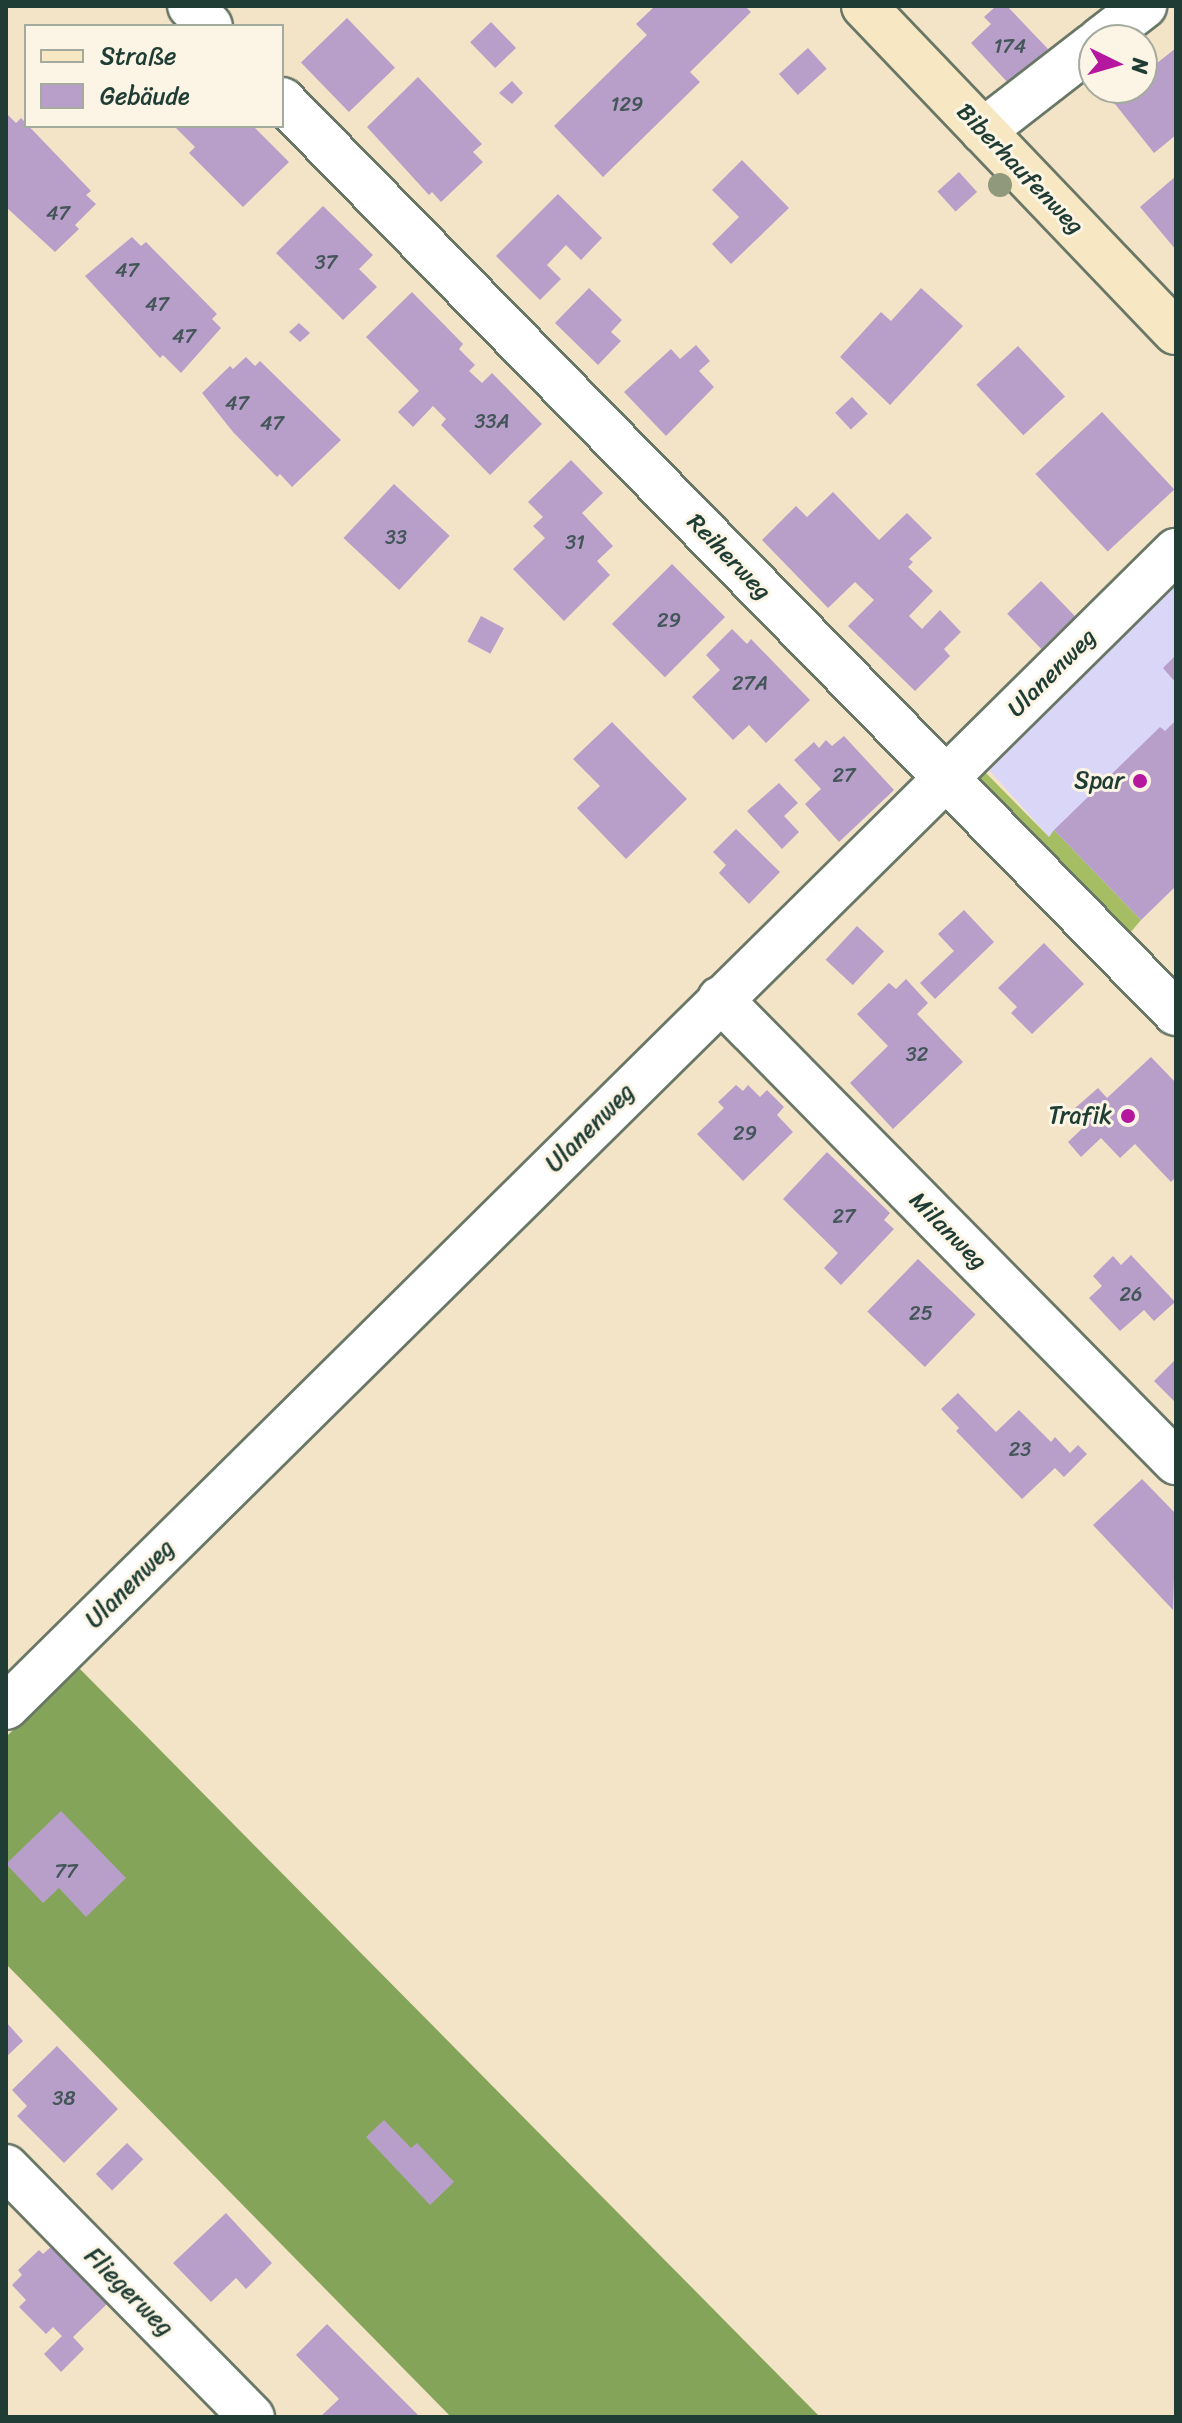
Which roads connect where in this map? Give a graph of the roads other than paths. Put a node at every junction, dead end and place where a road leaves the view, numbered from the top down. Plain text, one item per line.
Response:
1 (190, 6) edge
2 (864, 6) edge
3 (1144, 6) edge
4 (208, 24) edge
5 (1121, 24) edge
6 (1078, 57) edge
7 (284, 102) edge
8 (983, 131) junction
9 (1176, 332) edge
10 (1176, 551) edge
11 (945, 778) junction
12 (720, 999) junction
13 (1176, 1013) edge
14 (1176, 1462) edge
15 (6, 1707) edge
16 (6, 2167) edge
17 (252, 2417) edge

1 - 4 street
2 - 8 main road, Biberhaufenweg
3 - 5 street
6 - 8 street
7 - 11 street, Reiherweg
8 - 9 main road, Biberhaufenweg
10 - 11 street, Ulanenweg
11 - 12 street, Ulanenweg
11 - 13 street, Reiherweg
12 - 14 street, Milanweg
12 - 15 street, Ulanenweg
16 - 17 street, Fliegerweg

